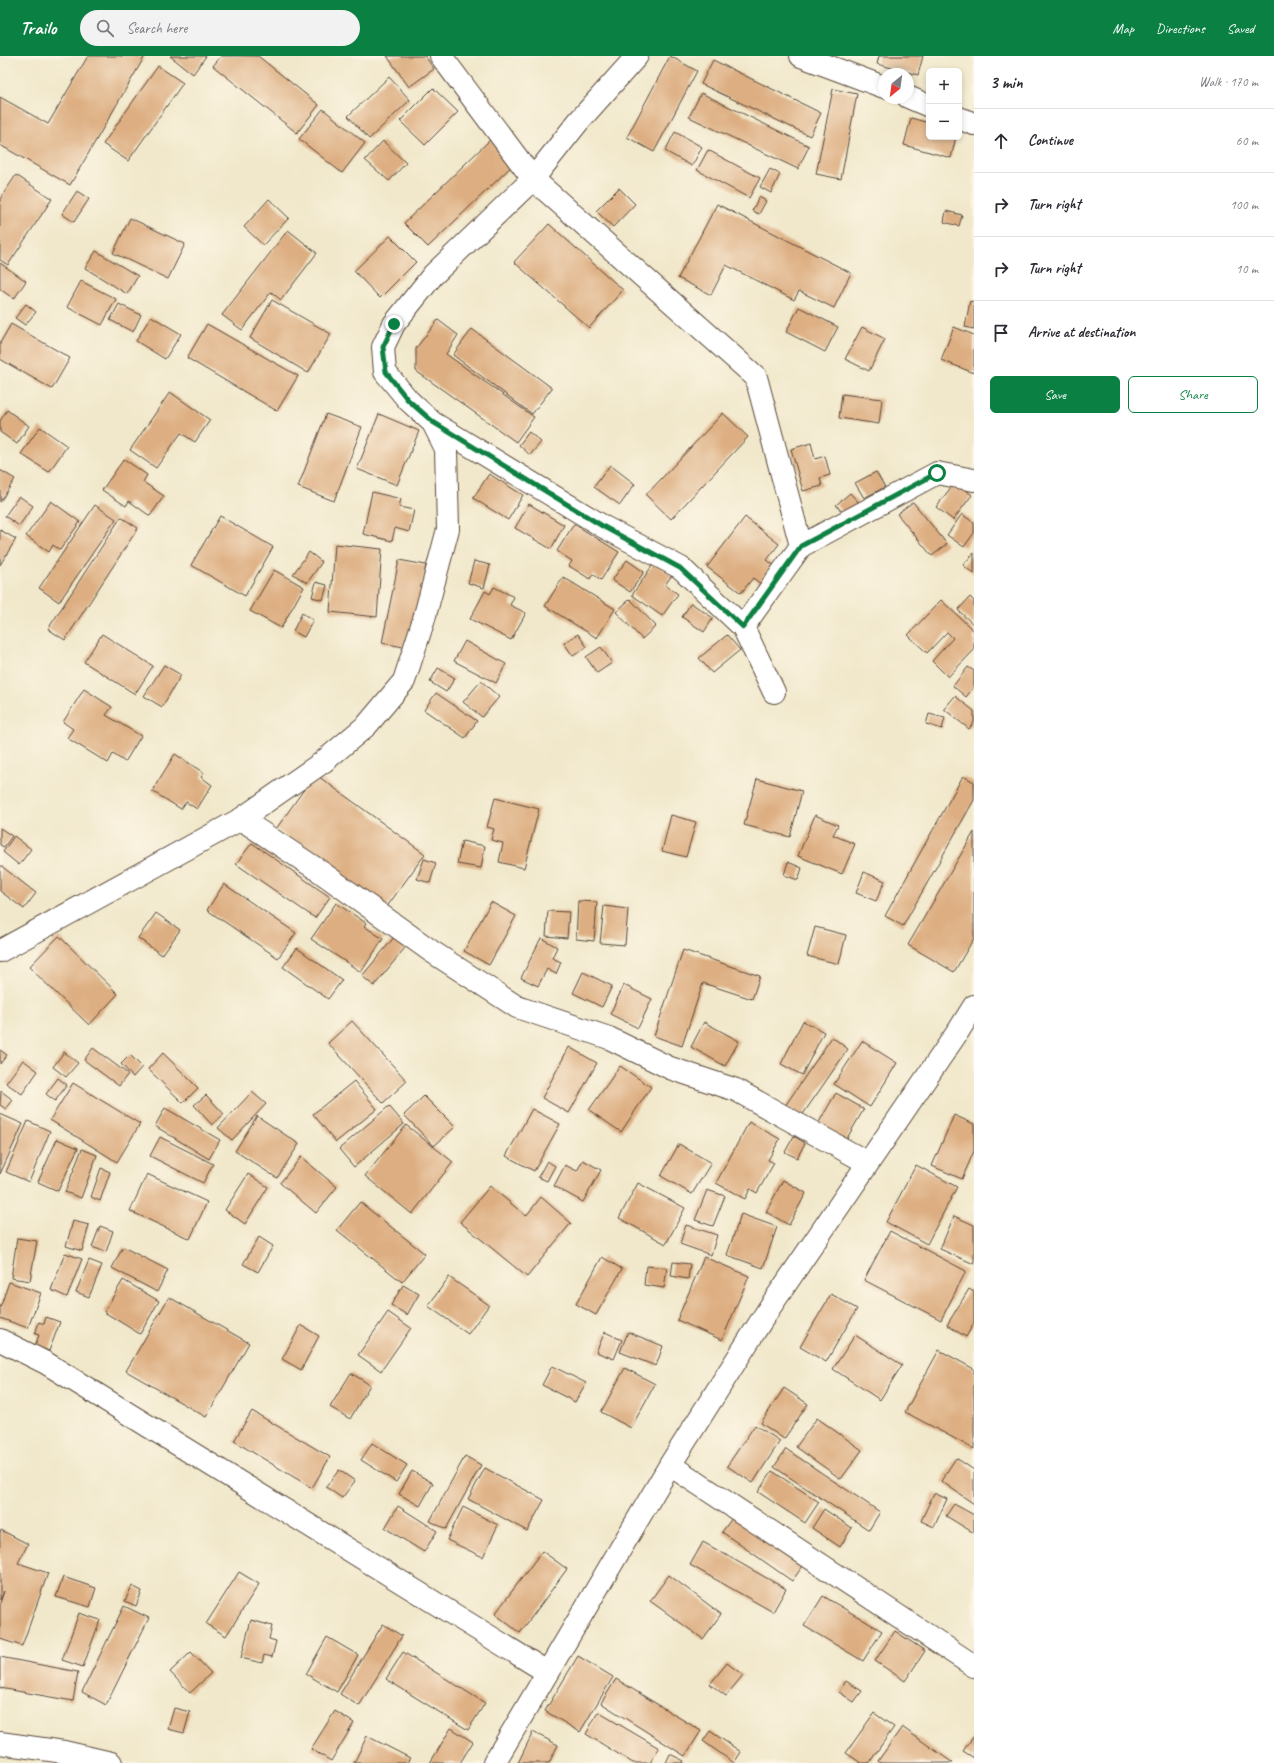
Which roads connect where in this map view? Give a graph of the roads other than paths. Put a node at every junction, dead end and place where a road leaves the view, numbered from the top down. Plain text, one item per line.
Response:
1 (441, 56) edge
2 (637, 56) edge
3 (801, 56) edge
4 (878, 85) edge
5 (914, 100) edge
6 (926, 105) edge
7 (962, 119) edge
8 (974, 124) edge
9 (533, 179) junction
10 (433, 422) junction
11 (974, 480) edge
12 (801, 546) junction
13 (743, 627) junction
14 (774, 692) dead end
15 (241, 819) junction
16 (0, 951) edge
17 (974, 1006) edge
18 (967, 1034) edge
19 (868, 1163) junction
20 (0, 1340) edge
21 (670, 1465) junction
22 (974, 1666) edge
23 (547, 1672) junction
24 (0, 1743) edge
25 (111, 1763) edge
26 (494, 1763) edge

1 - 9 street
2 - 9 street
3 - 4 street
5 - 6 street
7 - 8 street
9 - 10 street
9 - 12 street
10 - 13 street
10 - 15 street
11 - 12 street
12 - 13 street
13 - 14 street
15 - 16 street
15 - 19 street
17 - 18 street
18 - 19 street
19 - 21 street
20 - 23 street
21 - 22 street
21 - 23 street
23 - 26 street
24 - 25 street

